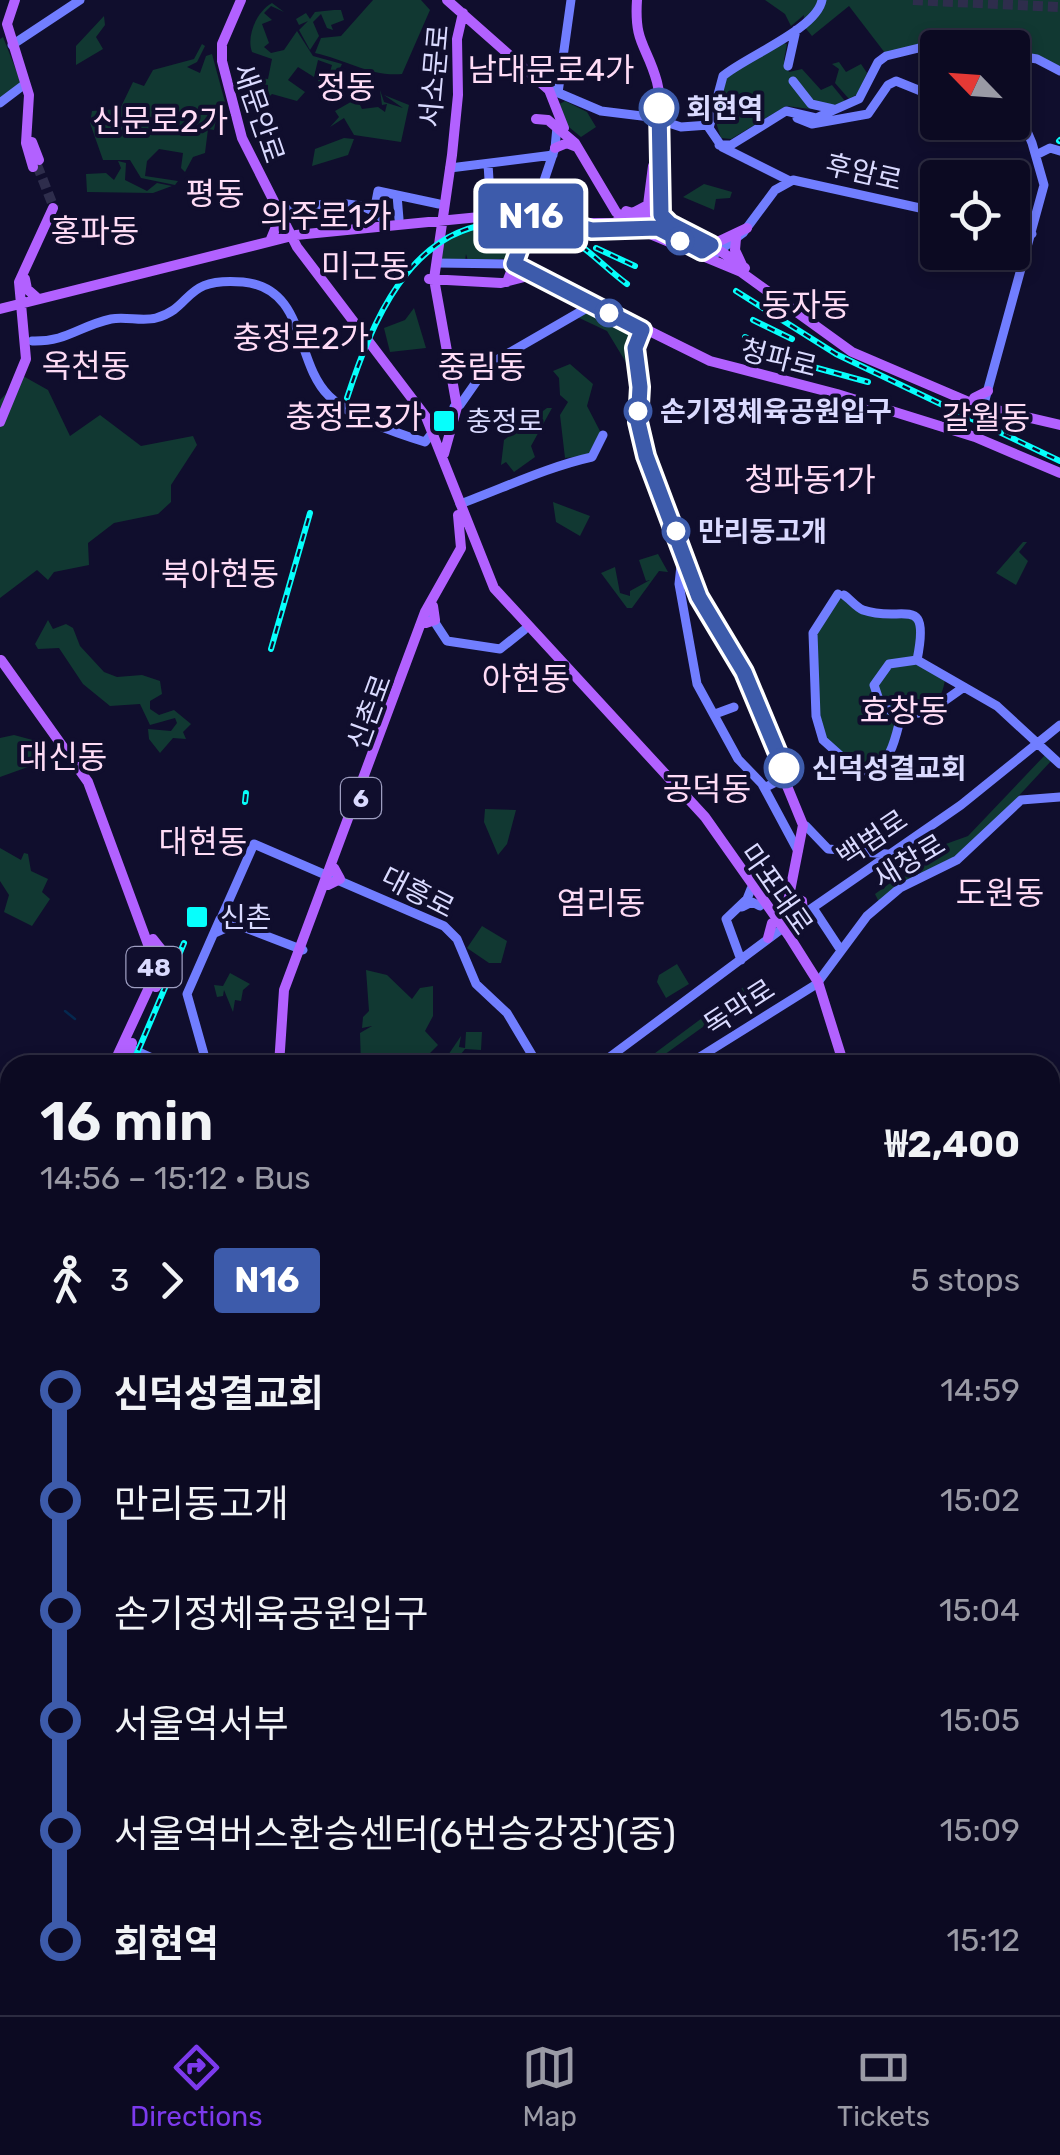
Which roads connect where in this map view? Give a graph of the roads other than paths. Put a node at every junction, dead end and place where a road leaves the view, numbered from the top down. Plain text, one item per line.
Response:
1 (18, 0) edge
2 (80, 0) edge
3 (239, 0) edge
4 (570, 0) edge
5 (636, 0) edge
6 (822, 0) edge
7 (446, 2) edge
8 (462, 14) junction
9 (8, 15) junction
10 (472, 26) junction
11 (0, 29) edge
12 (457, 35) junction
13 (13, 43) junction
14 (784, 43) junction
15 (920, 48) edge
16 (880, 56) junction
17 (1030, 57) edge
18 (788, 66) dead end
19 (1060, 70) edge
20 (792, 81) dead end
21 (25, 84) junction
22 (549, 89) junction
23 (920, 91) edge
24 (0, 104) edge
25 (816, 106) junction
26 (792, 113) junction
27 (809, 117) junction
28 (536, 119) dead end
29 (557, 121) junction
30 (709, 126) junction
31 (29, 132) junction
32 (1030, 136) edge
33 (739, 140) junction
34 (451, 144) junction
35 (719, 145) junction
36 (578, 149) junction
37 (1060, 151) edge
38 (551, 153) junction
39 (735, 153) junction
40 (1039, 158) junction
41 (488, 164) junction
42 (36, 165) tunnel mouth
43 (450, 168) junction
44 (786, 178) junction
45 (656, 181) junction
46 (396, 195) junction
47 (659, 201) junction
48 (612, 204) junction
49 (920, 208) edge
50 (533, 210) junction
51 (491, 211) junction
52 (476, 214) junction
53 (438, 215) junction
54 (279, 217) junction
55 (633, 218) junction
56 (399, 220) junction
57 (372, 221) junction
58 (668, 223) junction
59 (599, 228) junction
60 (747, 228) junction
61 (308, 231) junction
62 (1032, 234) joint
63 (288, 236) junction
64 (736, 238) junction
65 (272, 241) junction
66 (714, 250) junction
67 (693, 252) junction
68 (298, 253) junction
69 (435, 261) junction
70 (514, 264) junction
71 (746, 270) junction
72 (536, 274) junction
73 (431, 279) junction
74 (512, 280) junction
75 (18, 301) edge
76 (589, 306) junction
77 (640, 331) junction
78 (32, 341) junction
79 (365, 344) junction
80 (982, 403) junction
81 (456, 405) junction
82 (3, 417) edge
83 (426, 417) junction
84 (1060, 422) edge
85 (0, 430) edge
86 (624, 430) dead end
87 (603, 435) dead end
88 (433, 438) junction
89 (640, 439) junction
90 (441, 461) junction
91 (1060, 474) edge
92 (460, 504) junction
93 (461, 525) junction
94 (470, 540) junction
95 (682, 558) junction
96 (427, 613) junction
97 (524, 630) junction
98 (2, 656) edge
99 (917, 660) junction
100 (964, 687) junction
101 (734, 707) dead end
102 (43, 714) junction
103 (715, 714) junction
104 (901, 716) junction
105 (1058, 730) edge
106 (1042, 746) junction
107 (650, 759) junction
108 (1060, 764) edge
109 (783, 778) junction
110 (764, 788) junction
111 (1060, 796) edge
112 (784, 814) junction
113 (803, 826) junction
114 (798, 851) junction
115 (892, 853) junction
116 (874, 864) junction
117 (330, 873) junction
118 (853, 881) junction
119 (751, 888) junction
120 (792, 890) junction
121 (760, 906) junction
122 (810, 910) junction
123 (224, 918) junction
124 (783, 928) junction
125 (840, 948) junction
126 (300, 949) junction
127 (755, 950) junction
128 (741, 960) junction
129 (168, 963) junction
130 (195, 974) junction
131 (816, 984) junction
132 (669, 1016) junction
133 (127, 1046) junction
134 (120, 1055) edge
135 (125, 1055) edge
136 (147, 1055) edge
137 (204, 1055) edge
138 (283, 1055) edge
139 (531, 1055) edge
140 (616, 1055) edge
141 (713, 1055) edge
142 (838, 1055) edge

1 - 9 main road
1 - 13 main road
2 - 13 main road
3 - 54 main road, 새문안로
4 - 22 main road
5 - 45 main road
6 - 14 main road
7 - 8 main road
7 - 12 main road
8 - 10 main road
8 - 12 main road, 서소문로
8 - 22 main road
9 - 11 main road
9 - 13 main road
10 - 12 main road
10 - 22 main road
11 - 13 main road
12 - 34 main road, 서소문로
13 - 21 main road
13 - 31 main road
14 - 18 main road
14 - 30 main road
15 - 16 main road
16 - 25 main road
16 - 27 main road
17 - 19 main road
20 - 25 main road
21 - 24 main road
21 - 31 main road
22 - 29 main road
22 - 30 main road
23 - 26 main road
25 - 27 main road
26 - 27 main road
26 - 33 main road
28 - 29 main road
29 - 36 main road
29 - 38 main road
29 - 55 main road
30 - 35 main road
31 - 42 main road
32 - 40 main road
33 - 35 main road
33 - 39 main road
34 - 43 main road, 서소문로
34 - 53 main road, 서소문로
35 - 39 main road, 후암로
36 - 38 main road
36 - 48 main road
37 - 40 main road
38 - 41 main road
38 - 50 main road
39 - 44 main road, 후암로
40 - 62 main road
41 - 43 main road
41 - 51 main road
43 - 53 main road, 서소문로
44 - 49 main road, 후암로
44 - 60 main road
45 - 47 main road
45 - 55 main road
46 - 53 main road
46 - 56 main road
46 - 57 main road
47 - 55 main road
47 - 58 main road
48 - 55 main road
48 - 59 main road
50 - 51 main road
50 - 52 main road
50 - 53 main road
50 - 59 main road
50 - 59 main road
50 - 70 main road
51 - 52 main road
52 - 53 main road
53 - 56 main road
53 - 57 main road
53 - 69 main road, 서소문로
54 - 57 main road
54 - 61 main road
54 - 63 main road, 새문안로
54 - 65 main road
55 - 58 main road
55 - 59 main road
55 - 67 main road
56 - 57 main road
57 - 61 main road
58 - 66 main road
60 - 64 main road
60 - 66 main road
61 - 63 main road
61 - 68 main road
62 - 80 main road
63 - 65 main road
63 - 68 main road
64 - 66 main road
64 - 71 main road
65 - 68 main road
65 - 75 main road
66 - 67 main road
66 - 71 main road
67 - 80 main road
68 - 79 main road
69 - 70 main road
69 - 73 main road, 서소문로
70 - 72 main road, 청파로
70 - 74 main road
71 - 80 main road
72 - 74 main road
72 - 76 main road, 청파로
73 - 74 main road
73 - 81 main road, 서소문로
75 - 78 main road
75 - 82 main road
75 - 82 main road
76 - 77 main road, 청파로
76 - 81 main road
77 - 89 main road
77 - 91 main road, 청파로
78 - 82 main road
78 - 88 main road
79 - 83 main road
79 - 88 main road
80 - 84 main road
81 - 83 main road
81 - 88 main road, 서소문로
81 - 90 main road, 서소문로
82 - 85 main road
83 - 88 main road
86 - 89 main road
87 - 92 main road
88 - 90 main road
89 - 95 main road
90 - 92 main road
90 - 93 main road
92 - 94 main road
93 - 94 main road, 마포대로
93 - 96 main road, 신촌로 / 6
94 - 96 main road, 신촌로 / 6
94 - 97 main road, 마포대로
94 - 107 main road, 마포대로
95 - 103 main road
95 - 109 main road
96 - 97 main road
96 - 117 main road, 신촌로 / 6
97 - 107 main road, 마포대로
98 - 102 main road
98 - 102 main road, 48
99 - 100 main road
99 - 104 main road
99 - 104 main road
100 - 104 main road
100 - 106 main road
101 - 103 main road
102 - 129 main road, 48
102 - 129 main road, 48
103 - 110 main road
105 - 106 main road, 백범로
106 - 108 main road
106 - 115 main road, 백범로
107 - 119 main road, 마포대로
107 - 124 main road, 마포대로
109 - 110 main road
109 - 113 main road
110 - 112 main road
111 - 125 main road, 새창로
112 - 113 main road
112 - 114 main road
113 - 114 main road
113 - 115 main road
113 - 116 main road
113 - 120 main road
114 - 124 main road
115 - 116 main road, 백범로
115 - 118 main road, 백범로
116 - 118 main road, 백범로
117 - 123 main road, 대흥로
117 - 126 main road, 신촌로 / 6
117 - 139 main road, 대흥로
118 - 122 main road, 백범로
119 - 121 main road, 마포대로
119 - 128 main road
120 - 122 main road
120 - 124 main road
121 - 124 main road, 마포대로
121 - 127 main road
122 - 124 main road, 백범로
122 - 124 main road
122 - 125 main road
123 - 126 main road
123 - 126 main road
123 - 130 main road
124 - 127 main road, 백범로
124 - 131 main road, 마포대로
124 - 132 main road, 백범로
125 - 131 main road, 새창로
126 - 138 main road, 신촌로 / 6
127 - 128 main road, 백범로
128 - 132 main road, 백범로
129 - 130 main road
129 - 133 main road, 48
129 - 133 main road, 48
130 - 137 main road
131 - 141 main road, 독막로
131 - 142 main road, 마포대로
132 - 140 main road, 백범로
133 - 134 main road
133 - 135 main road, 48
133 - 136 main road

